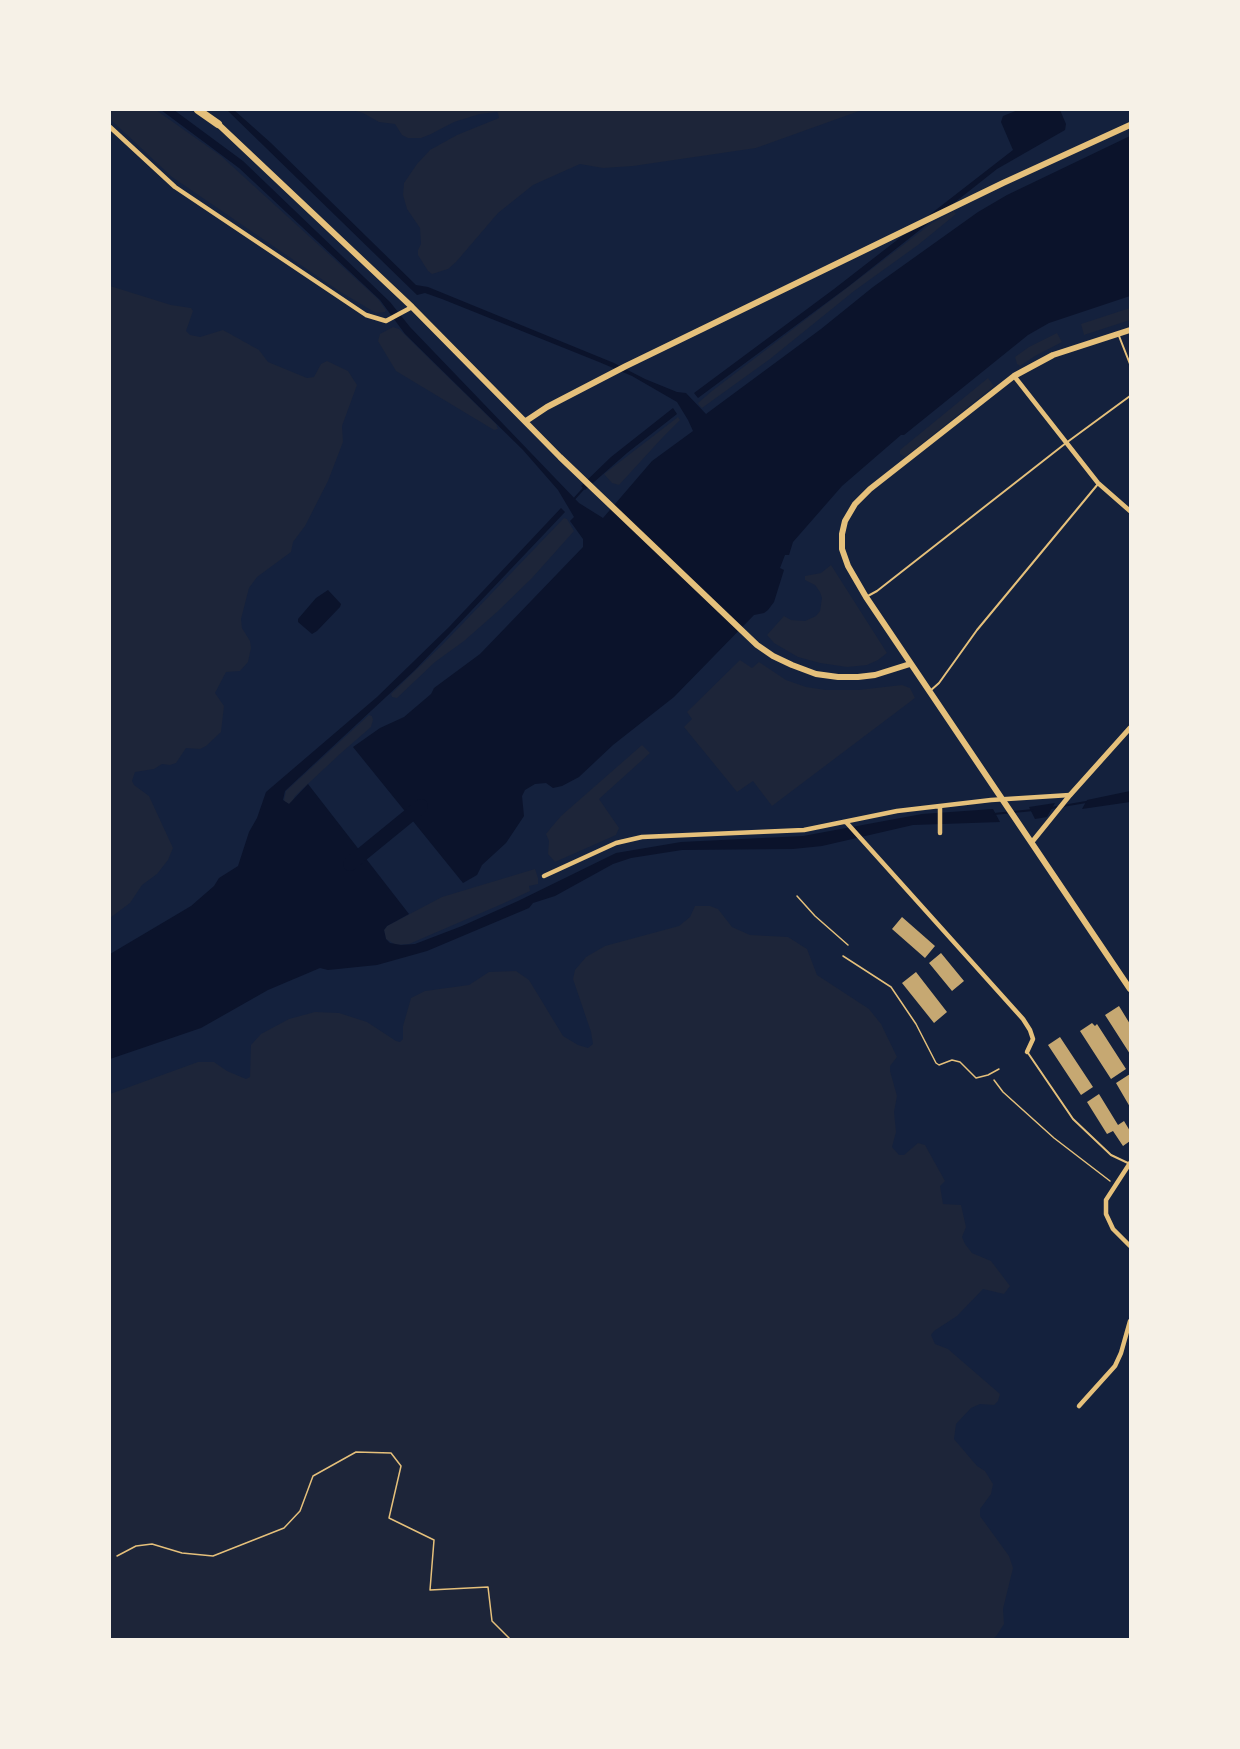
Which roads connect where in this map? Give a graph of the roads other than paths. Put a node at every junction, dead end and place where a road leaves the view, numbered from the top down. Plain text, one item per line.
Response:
1 (198, 110) edge
2 (207, 110) edge
3 (218, 124) junction
4 (1131, 125) edge
5 (110, 127) edge
6 (412, 307) junction
7 (1131, 330) edge
8 (1118, 334) junction
9 (1131, 364) edge
10 (1014, 376) junction
11 (1131, 396) edge
12 (526, 421) junction
13 (1066, 443) junction
14 (1098, 483) junction
15 (1131, 512) edge
16 (866, 597) junction
17 (910, 663) junction
18 (930, 691) junction
19 (1131, 728) edge
20 (1070, 795) junction
21 (1002, 800) junction
22 (940, 807) junction
23 (846, 822) junction
24 (940, 833) dead end
25 (1032, 842) junction
26 (544, 876) dead end
27 (1131, 989) edge
28 (1027, 1052) joint
29 (1130, 1164) edge
30 (1131, 1246) edge
31 (1131, 1321) edge
32 (1079, 1406) dead end

1 - 3 highway
2 - 3 highway
3 - 6 main road
4 - 12 main road
5 - 6 street
6 - 12 main road
7 - 8 main road
8 - 9 lane
8 - 10 main road
10 - 13 street
10 - 16 main road
11 - 13 lane
12 - 17 main road
13 - 14 street
13 - 16 lane
14 - 15 street
14 - 18 lane
16 - 17 main road
17 - 18 main road
18 - 21 main road
19 - 20 street
20 - 21 street
20 - 25 street
21 - 22 street
21 - 25 main road
22 - 23 street
22 - 24 street
23 - 26 street
23 - 28 street
25 - 27 main road
28 - 29 lane
29 - 30 street
31 - 32 street

